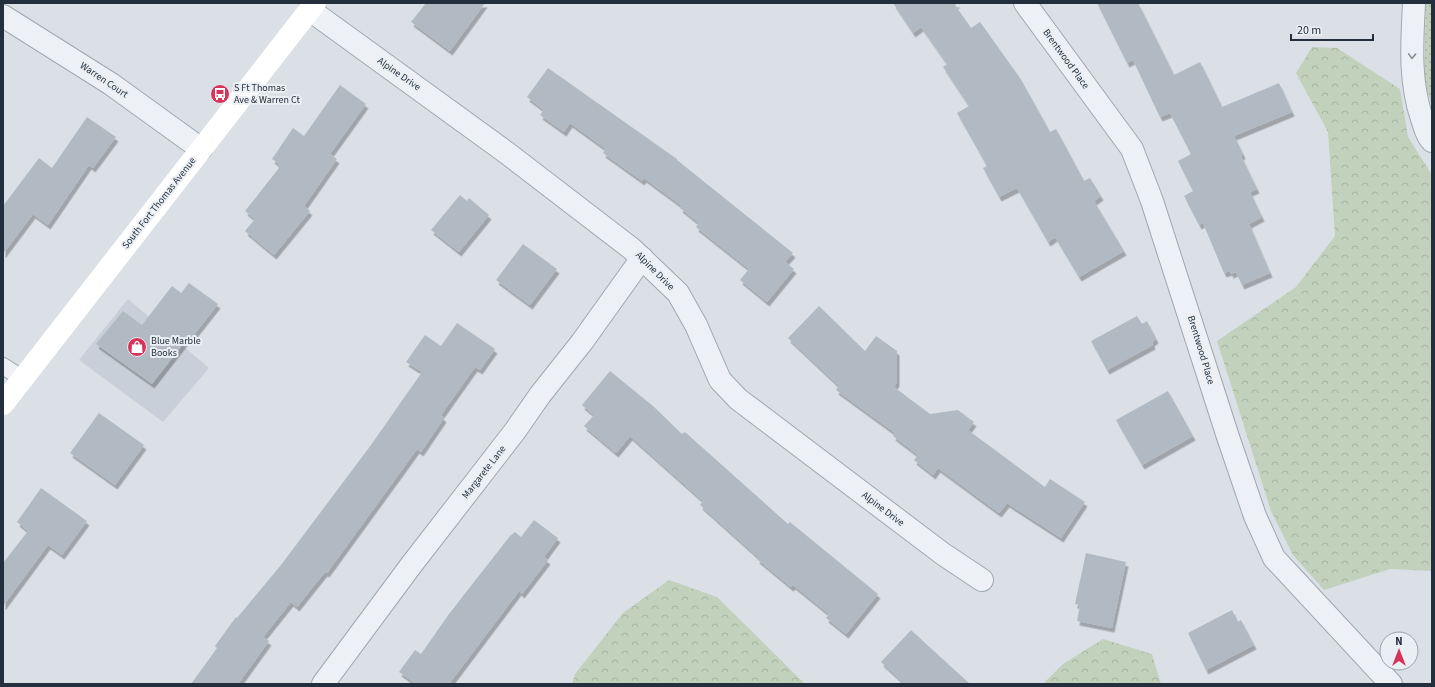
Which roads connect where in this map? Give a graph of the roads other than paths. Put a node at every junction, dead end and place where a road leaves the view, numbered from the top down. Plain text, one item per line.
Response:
1 (1026, 3) edge
2 (1414, 3) edge
3 (313, 6) edge
4 (3, 16) edge
5 (1432, 141) edge
6 (201, 149) junction
7 (642, 258) junction
8 (3, 366) edge
9 (23, 379) junction
10 (3, 404) edge
11 (982, 580) dead end
12 (323, 684) edge
13 (1392, 684) edge

1 - 13 street, Brentwood Place
2 -> 5 street
3 - 6 main road, South Fort Thomas Avenue
3 - 7 street, Alpine Drive
4 - 6 street, Warren Court
6 - 9 main road, South Fort Thomas Avenue
7 - 11 street, Alpine Drive
7 - 12 street, Margarete Lane
8 - 9 lane
9 - 10 main road, South Fort Thomas Avenue

